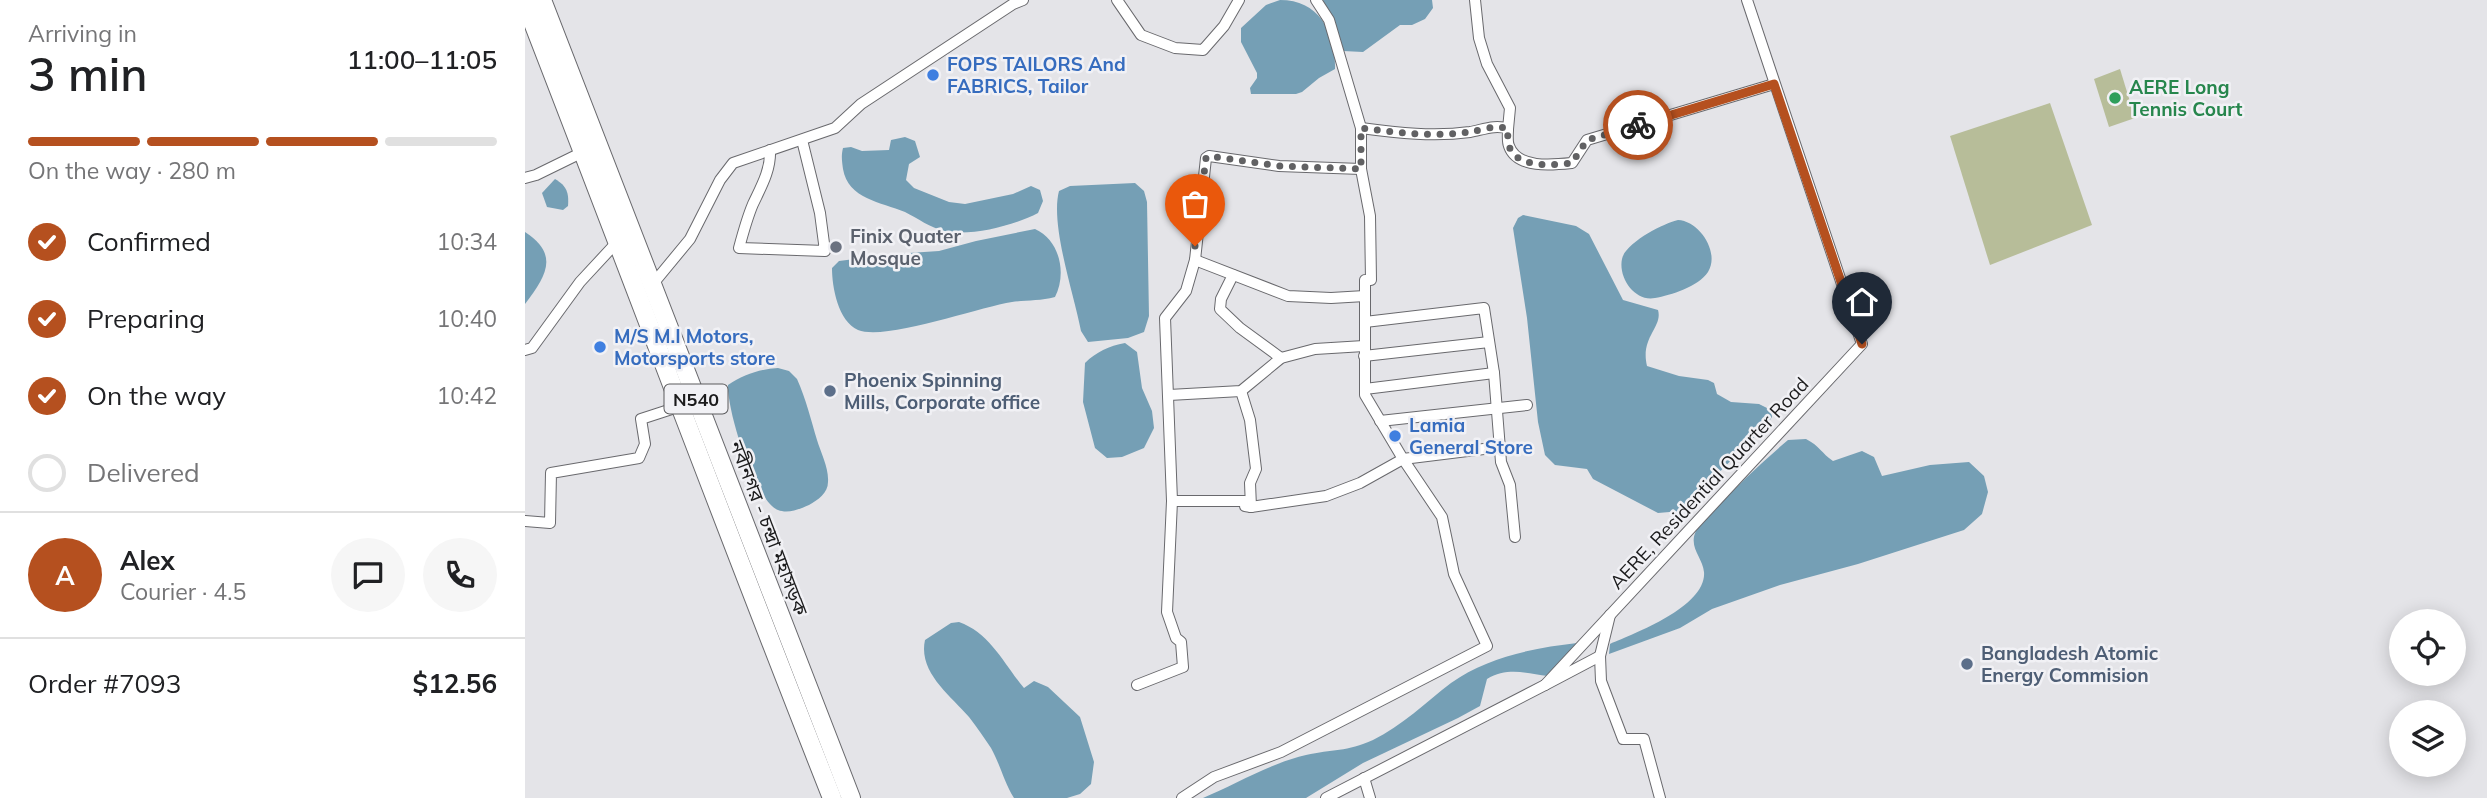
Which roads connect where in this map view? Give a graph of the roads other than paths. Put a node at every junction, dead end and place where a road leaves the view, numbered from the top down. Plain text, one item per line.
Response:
1 (542, 0) edge
2 (1023, 0) edge
3 (1117, 0) edge
4 (1239, 0) edge
5 (1316, 0) edge
6 (1475, 0) edge
7 (1747, 0) edge
8 (525, 2) edge
9 (1774, 84) junction
10 (1361, 128) junction
11 (1508, 129) junction
12 (802, 140) junction
13 (771, 150) junction
14 (583, 152) junction
15 (1361, 169) junction
16 (525, 178) edge
17 (618, 241) junction
18 (1195, 260) junction
19 (1233, 275) junction
20 (652, 285) junction
21 (1365, 296) junction
22 (1365, 322) junction
23 (1489, 342) junction
24 (525, 351) edge
25 (1364, 351) junction
26 (1280, 358) junction
27 (1494, 373) junction
28 (1365, 389) junction
29 (1241, 391) junction
30 (1169, 394) junction
31 (1527, 405) dead end
32 (681, 407) junction
33 (1498, 408) junction
34 (1380, 421) junction
35 (1500, 447) junction
36 (1403, 459) junction
37 (1172, 501) junction
38 (1251, 508) junction
39 (525, 521) edge
40 (1515, 537) dead end
41 (1611, 615) junction
42 (1600, 656) junction
43 (1137, 685) dead end
44 (1545, 685) junction
45 (1364, 778) junction
46 (832, 798) edge
47 (851, 798) edge
48 (1182, 798) edge
49 (1325, 798) edge
50 (1370, 798) edge
51 (1660, 798) edge

1 - 20 highway, নবীনগর - চন্দ্রা মহাসড়ক / N540
2 - 12 street
3 - 4 street
5 - 10 street
6 - 11 street
7 - 9 street
8 - 14 highway, নবীনগর - চন্দ্রা মহাসড়ক / N540
9 - 11 street
9 - 41 street, AERE, Residential Quarter Road
10 - 11 street
10 - 15 street
12 - 13 street
12 - 13 street
13 - 20 street
14 - 16 street
14 - 17 highway, নবীনগর - চন্দ্রা মহাসড়ক / N540
15 - 18 street
15 - 21 street
17 - 24 street
17 - 32 highway, নবীনগর - চন্দ্রা মহাসড়ক / N540
18 - 19 street
18 - 30 street
19 - 21 street
19 - 26 street
20 - 47 highway, নবীনগর - চন্দ্রা মহাসড়ক / N540
21 - 22 street
22 - 23 street
22 - 25 street
23 - 25 street
23 - 27 street
25 - 26 street
25 - 28 street
26 - 29 street
27 - 28 street
27 - 33 street
28 - 34 street
29 - 30 street
29 - 38 street
30 - 37 street
31 - 33 street
32 - 39 street
32 - 46 highway, নবীনগর - চন্দ্রা মহাসড়ক / N540
33 - 34 street
33 - 35 street
34 - 36 street
35 - 36 street
35 - 40 street
36 - 38 street
36 - 48 street
37 - 38 street
37 - 43 street
41 - 42 street, AERE, Residential Quarter Road
41 - 44 street, AERE, Residential Quarter Road
42 - 44 street
42 - 51 street, AERE, Residential Quarter Road
44 - 45 street
45 - 49 street
45 - 50 street

